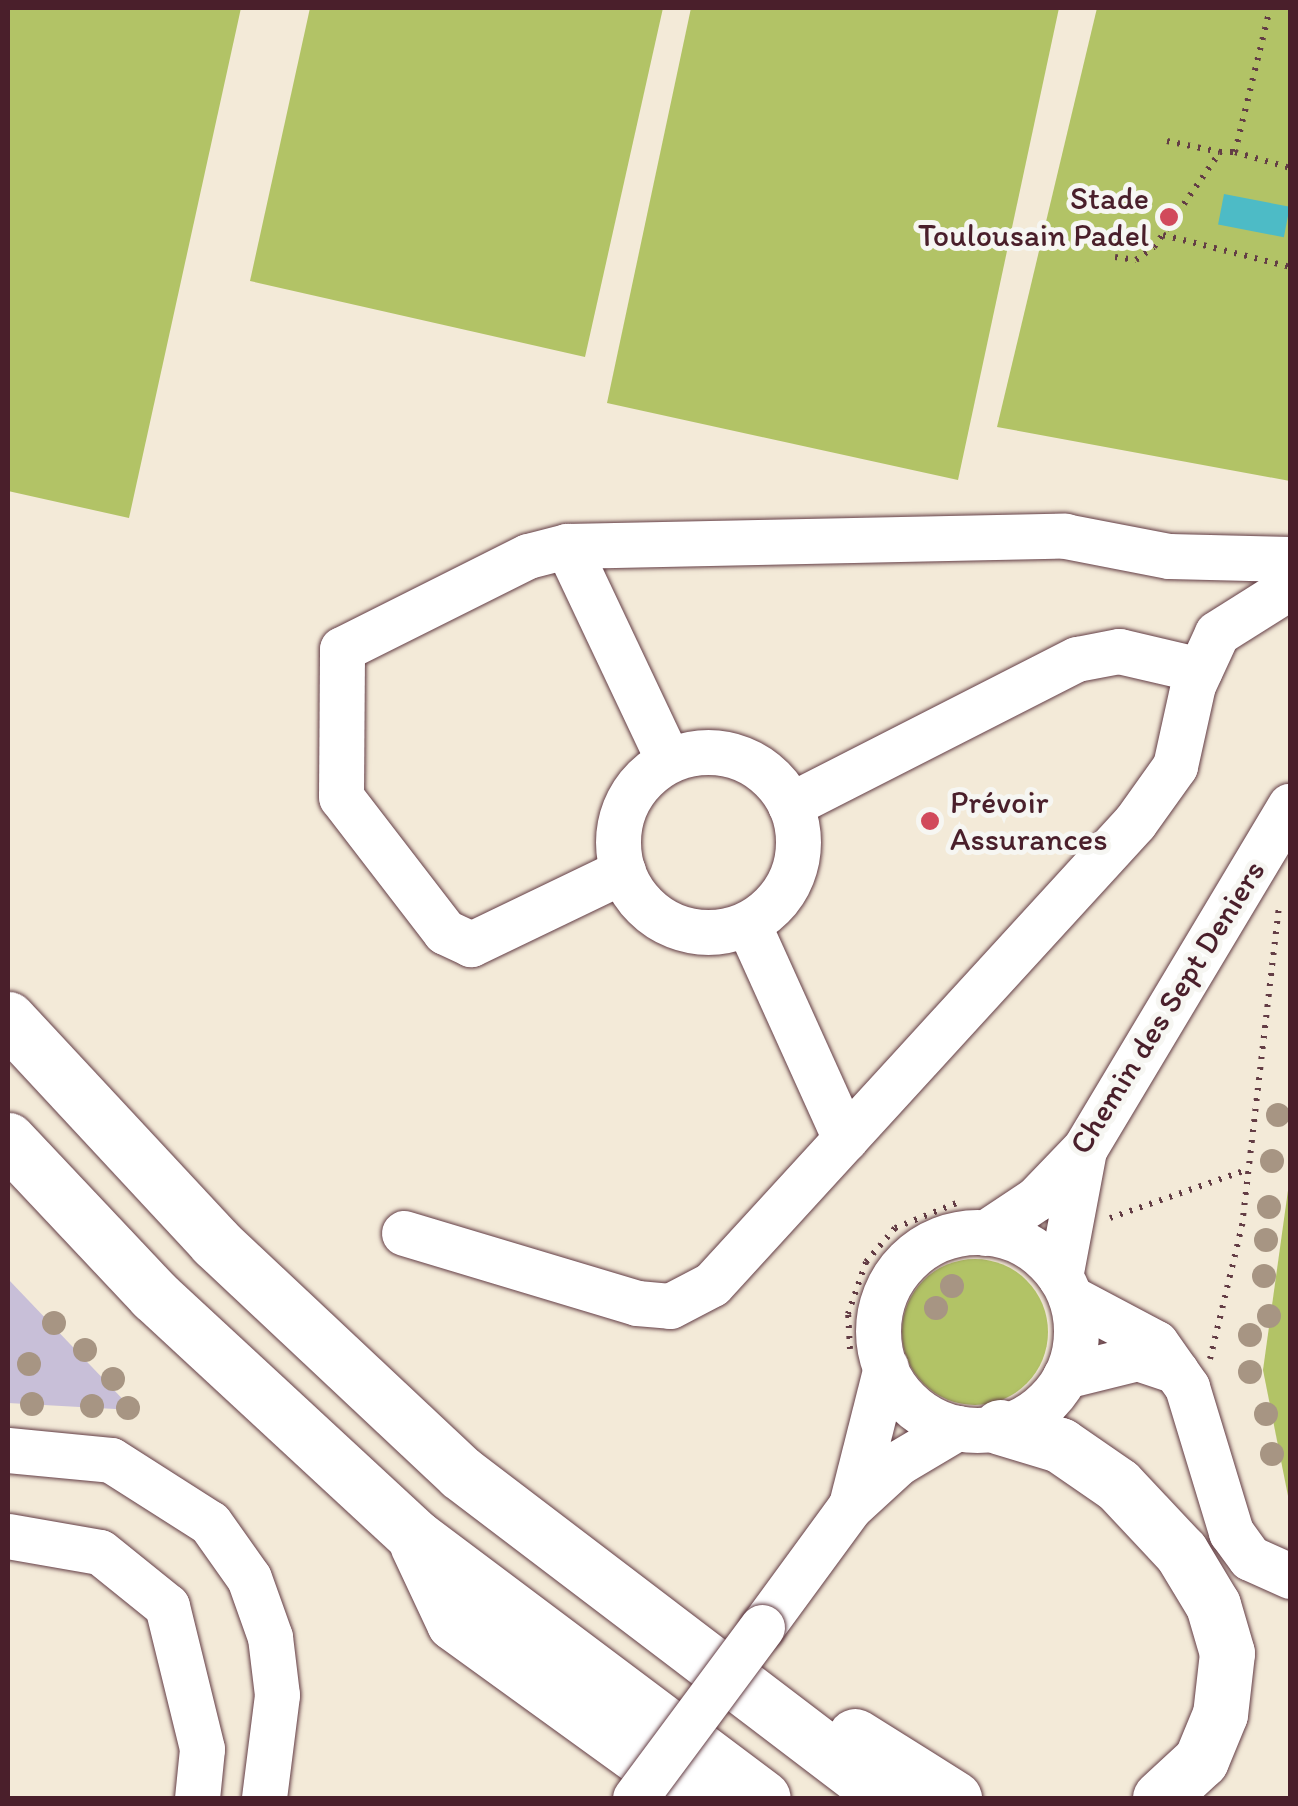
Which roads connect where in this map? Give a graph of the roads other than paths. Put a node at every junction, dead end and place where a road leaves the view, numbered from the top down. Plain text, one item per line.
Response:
1 (568, 546) junction
2 (1290, 559) edge
3 (1290, 587) edge
4 (1200, 670) junction
5 (668, 760) junction
6 (790, 805) junction
7 (1290, 806) edge
8 (623, 870) junction
9 (748, 924) junction
10 (8, 1019) edge
11 (845, 1139) junction
12 (8, 1140) edge
13 (1085, 1148) junction
14 (404, 1232) dead end
15 (985, 1232) junction
16 (1065, 1287) junction
17 (886, 1368) junction
18 (1066, 1376) junction
19 (1183, 1380) junction
20 (978, 1428) junction
21 (8, 1450) edge
22 (850, 1508) junction
23 (8, 1536) edge
24 (414, 1536) junction
25 (1290, 1576) edge
26 (777, 1716) junction
27 (197, 1798) edge
28 (264, 1798) edge
29 (635, 1798) edge
30 (696, 1798) edge
31 (763, 1798) edge
32 (888, 1798) edge
33 (954, 1798) edge
34 (1160, 1798) edge

1 - 2 street
1 - 5 street
1 - 8 street
3 - 4 street
4 - 6 street
4 - 11 street
5 - 6 street
5 - 8 street
6 - 9 street
7 - 13 street, Chemin des Sept Deniers
8 - 9 street
9 - 11 street
10 - 26 highway
11 - 14 street
12 - 24 highway
13 - 15 street, Chemin des Sept Deniers
13 - 16 street
15 - 16 street
15 - 17 street
16 - 18 street
16 - 19 street
17 - 20 street
17 - 22 street
18 - 19 street
18 - 20 street
19 - 25 street
20 - 22 street
20 - 34 highway
21 - 28 street
22 - 29 street, bridge
23 - 27 street
24 - 30 highway
24 - 31 highway
26 - 32 highway
26 - 33 highway

